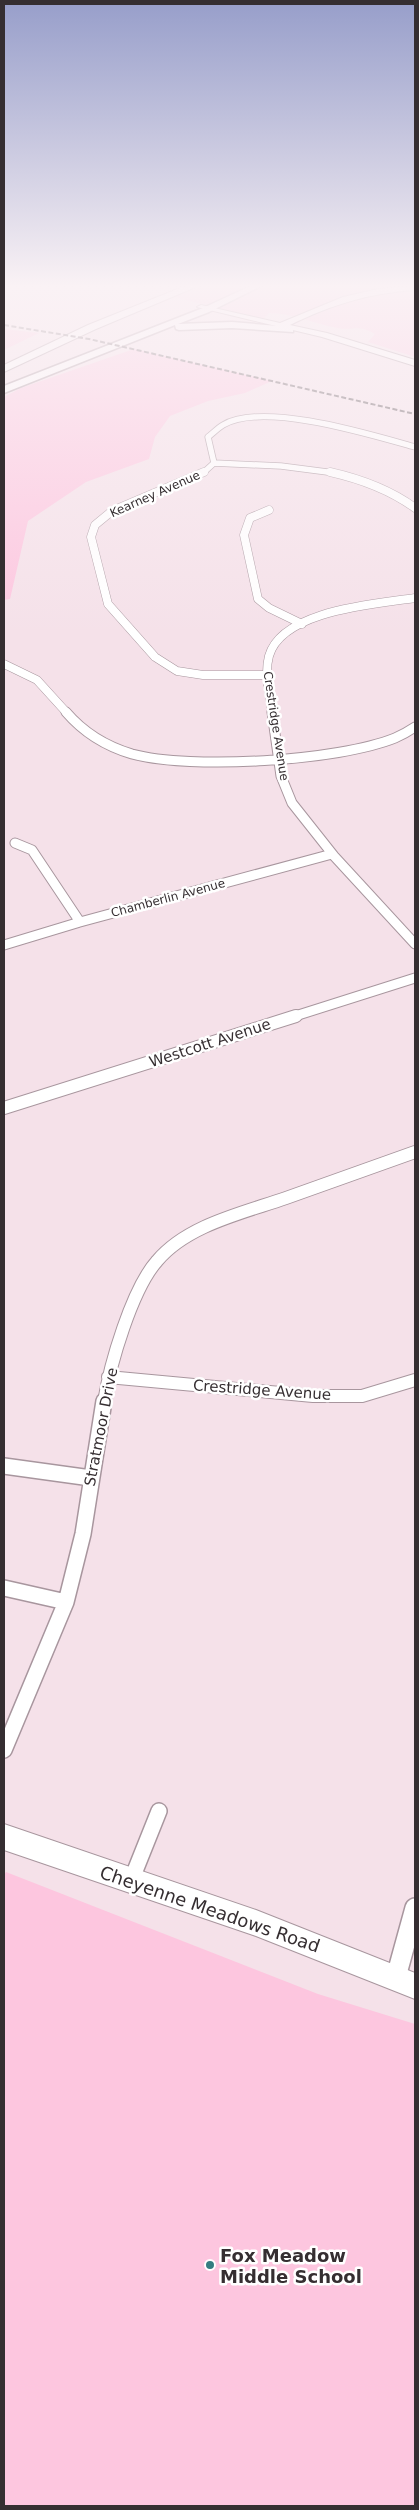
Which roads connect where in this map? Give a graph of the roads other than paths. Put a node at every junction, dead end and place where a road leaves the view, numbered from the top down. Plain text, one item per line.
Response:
1 (415, 447) edge
2 (214, 463) junction
3 (415, 508) edge
4 (269, 510) dead end
5 (415, 598) edge
6 (302, 624) junction
7 (4, 664) edge
8 (267, 675) junction
9 (415, 727) edge
10 (279, 759) junction
11 (15, 843) dead end
12 (332, 854) junction
13 (80, 922) junction
14 (415, 944) edge
15 (4, 945) edge
16 (415, 978) edge
17 (4, 1108) edge
18 (415, 1152) edge
19 (108, 1377) junction
20 (415, 1380) edge
21 (4, 1466) edge
22 (91, 1478) junction
23 (4, 1588) edge
24 (66, 1602) junction
25 (4, 1750) edge
26 (159, 1811) dead end
27 (4, 1837) edge
28 (131, 1882) junction
29 (415, 1908) edge
30 (405, 1982) edge

1 - 2 street
2 - 3 street
2 - 8 street, Kearney Avenue
4 - 6 street
5 - 6 street, Crestridge Avenue
6 - 8 street, Crestridge Avenue
7 - 10 street
8 - 10 street, Crestridge Avenue
9 - 10 street
10 - 12 street, Crestridge Avenue
11 - 13 street
12 - 13 street, Chamberlin Avenue
12 - 14 street, Crestridge Avenue
13 - 15 street, Chamberlin Avenue
16 - 17 street, Westcott Avenue
18 - 19 street, Stratmoor Drive
19 - 20 street, Crestridge Avenue
19 - 22 street, Stratmoor Drive
21 - 22 street
22 - 24 street, Stratmoor Drive
23 - 24 street
24 - 25 street, Stratmoor Drive
26 - 28 street
27 - 28 main road, Cheyenne Meadows Road
28 - 30 main road, Cheyenne Meadows Road
29 - 30 street

